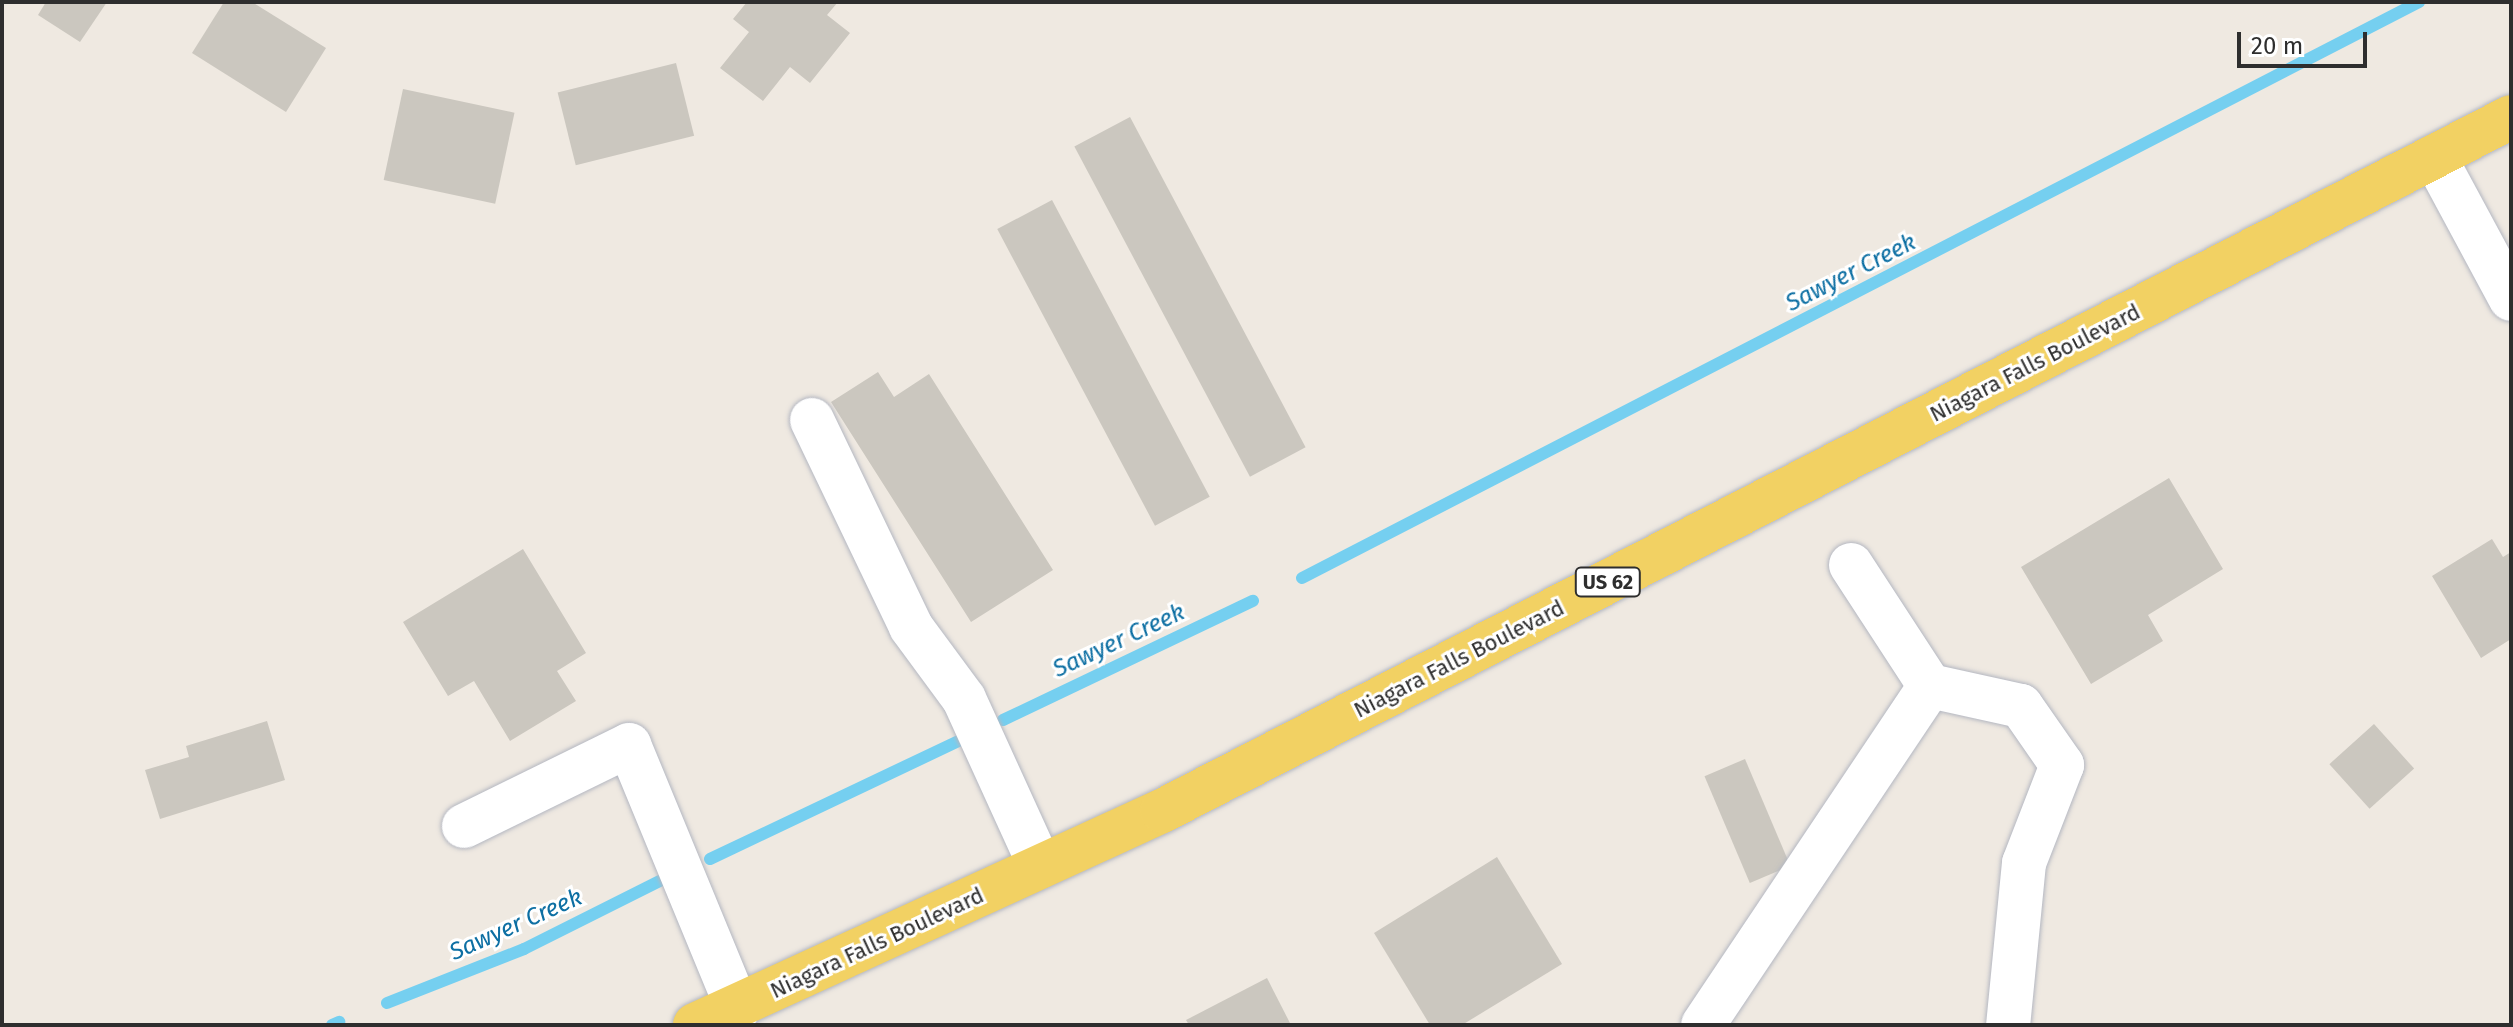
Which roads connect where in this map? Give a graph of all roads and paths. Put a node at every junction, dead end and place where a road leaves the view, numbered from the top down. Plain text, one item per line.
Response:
1 (2511, 117) edge
2 (2435, 158) junction
3 (2511, 299) edge
4 (812, 420) dead end
5 (1851, 565) dead end
6 (1930, 686) junction
7 (464, 826) dead end
8 (1040, 866) junction
9 (738, 1009) junction
10 (695, 1025) edge
11 (1703, 1025) edge
12 (2008, 1025) edge

1 - 2 main road, Niagara Falls Boulevard / US 62
2 - 3 street
2 - 8 main road, Niagara Falls Boulevard / US 62
4 - 8 street
5 - 6 street
6 - 11 street
6 - 12 street
7 - 9 street
8 - 9 main road, Niagara Falls Boulevard / US 62
9 - 10 main road, Niagara Falls Boulevard / US 62

